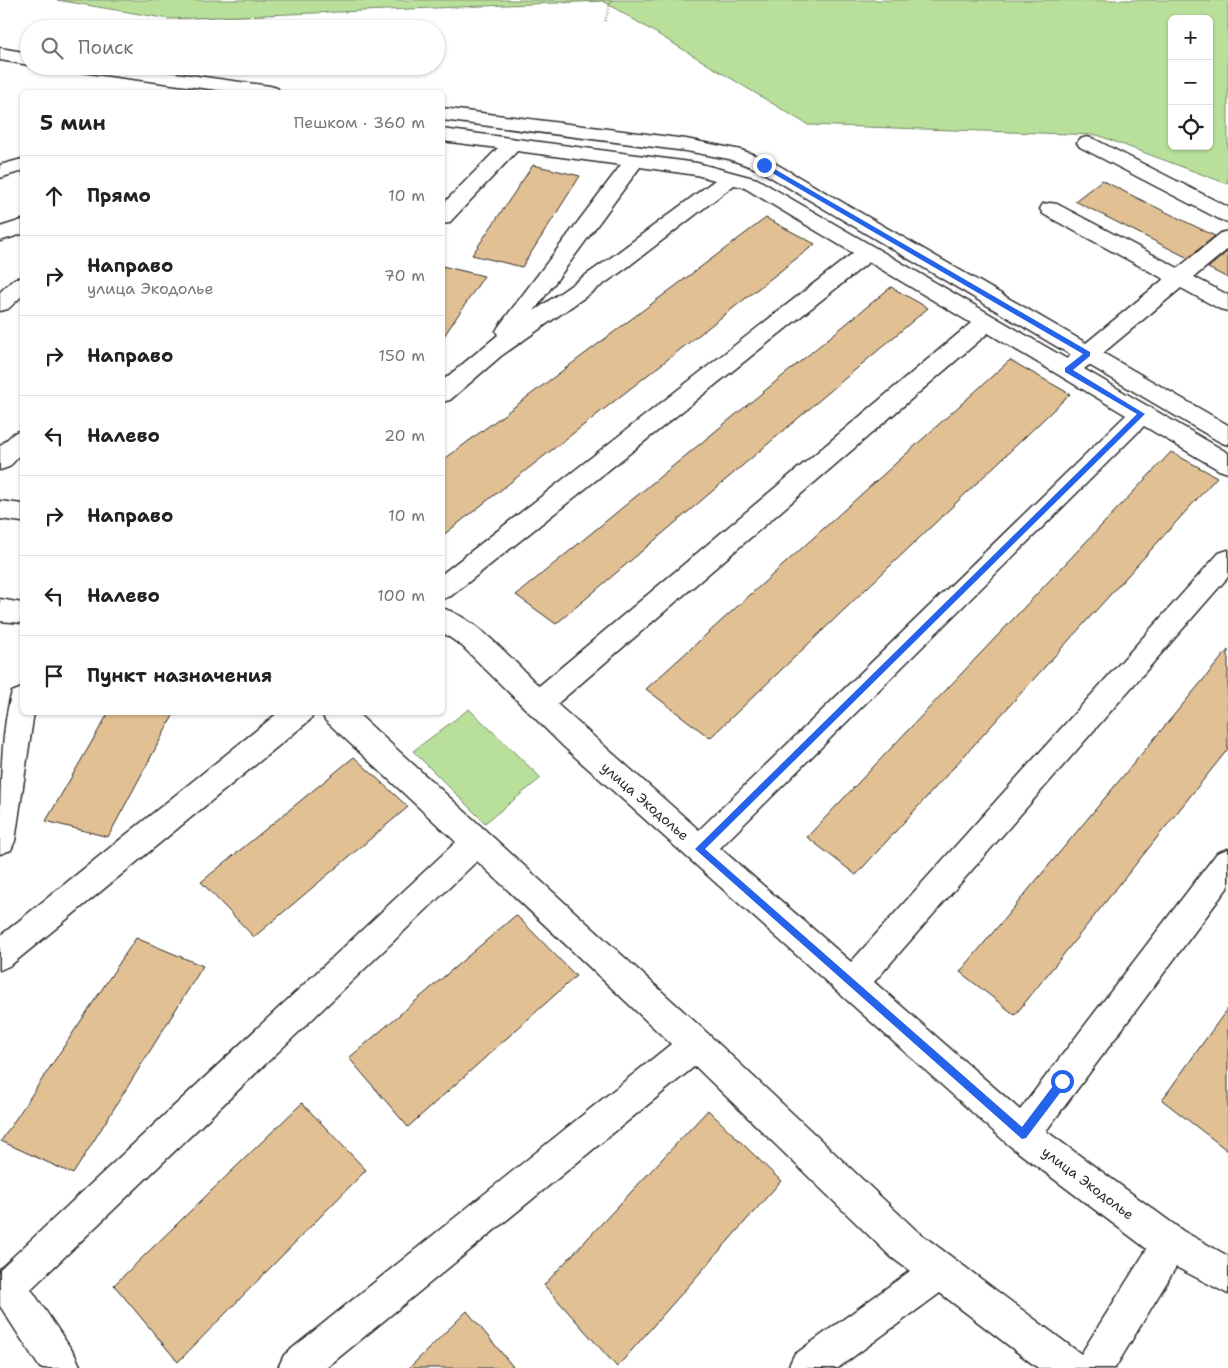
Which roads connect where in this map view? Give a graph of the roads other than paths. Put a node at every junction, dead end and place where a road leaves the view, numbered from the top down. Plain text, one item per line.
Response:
1 (0, 54) edge
2 (20, 57) edge
3 (147, 75) edge
4 (256, 90) edge
5 (445, 114) edge
6 (445, 135) edge
7 (1087, 143) dead end
8 (513, 144) junction
9 (635, 160) junction
10 (20, 166) edge
11 (0, 172) edge
12 (731, 178) junction
13 (1050, 209) dead end
14 (445, 215) edge
15 (1228, 215) edge
16 (20, 228) edge
17 (0, 234) edge
18 (1228, 238) edge
19 (868, 252) junction
20 (1180, 278) junction
21 (20, 286) edge
22 (0, 304) edge
23 (1228, 304) edge
24 (987, 322) junction
25 (493, 350) junction
26 (1088, 354) junction
27 (1068, 370) junction
28 (445, 391) edge
29 (1142, 414) junction
30 (1228, 436) edge
31 (20, 441) edge
32 (0, 461) edge
33 (1228, 464) edge
34 (0, 510) edge
35 (20, 513) edge
36 (1228, 560) edge
37 (445, 587) edge
38 (0, 610) edge
39 (20, 613) edge
40 (445, 620) edge
41 (537, 704) junction
42 (20, 713) edge
43 (296, 715) edge
44 (339, 715) edge
45 (478, 841) junction
46 (0, 842) edge
47 (699, 849) junction
48 (1228, 863) edge
49 (0, 955) edge
50 (852, 984) junction
51 (695, 1045) junction
52 (1022, 1134) junction
53 (1170, 1244) junction
54 (940, 1271) junction
55 (1228, 1276) edge
56 (4, 1287) edge
57 (62, 1368) edge
58 (297, 1368) edge
59 (807, 1368) edge
60 (1069, 1368) edge
61 (1094, 1368) edge

1 - 2 street
3 - 4 street
5 - 26 street
6 - 8 street
7 - 15 street
8 - 9 street
8 - 14 street
9 - 12 street
9 - 25 street
10 - 11 street
12 - 19 street
12 - 25 street
13 - 20 street
16 - 17 street
18 - 20 street
19 - 24 street
19 - 37 street
20 - 23 street
20 - 26 street
21 - 22 street
24 - 27 street
24 - 41 street
25 - 28 street
26 - 27 street
26 - 30 street
27 - 29 street
29 - 33 street
29 - 47 street
31 - 32 street
34 - 35 street
36 - 50 street
38 - 39 street
40 - 41 street, улица Экодолье
41 - 47 street, улица Экодолье
42 - 46 street
43 - 49 street
44 - 45 street
45 - 51 street
45 - 56 street
47 - 50 street, улица Экодолье
48 - 52 street
50 - 52 street, улица Экодолье
51 - 54 street
51 - 58 street
52 - 53 street, улица Экодолье
53 - 55 street, улица Экодолье
53 - 61 street
54 - 59 street
54 - 60 street
56 - 57 street

